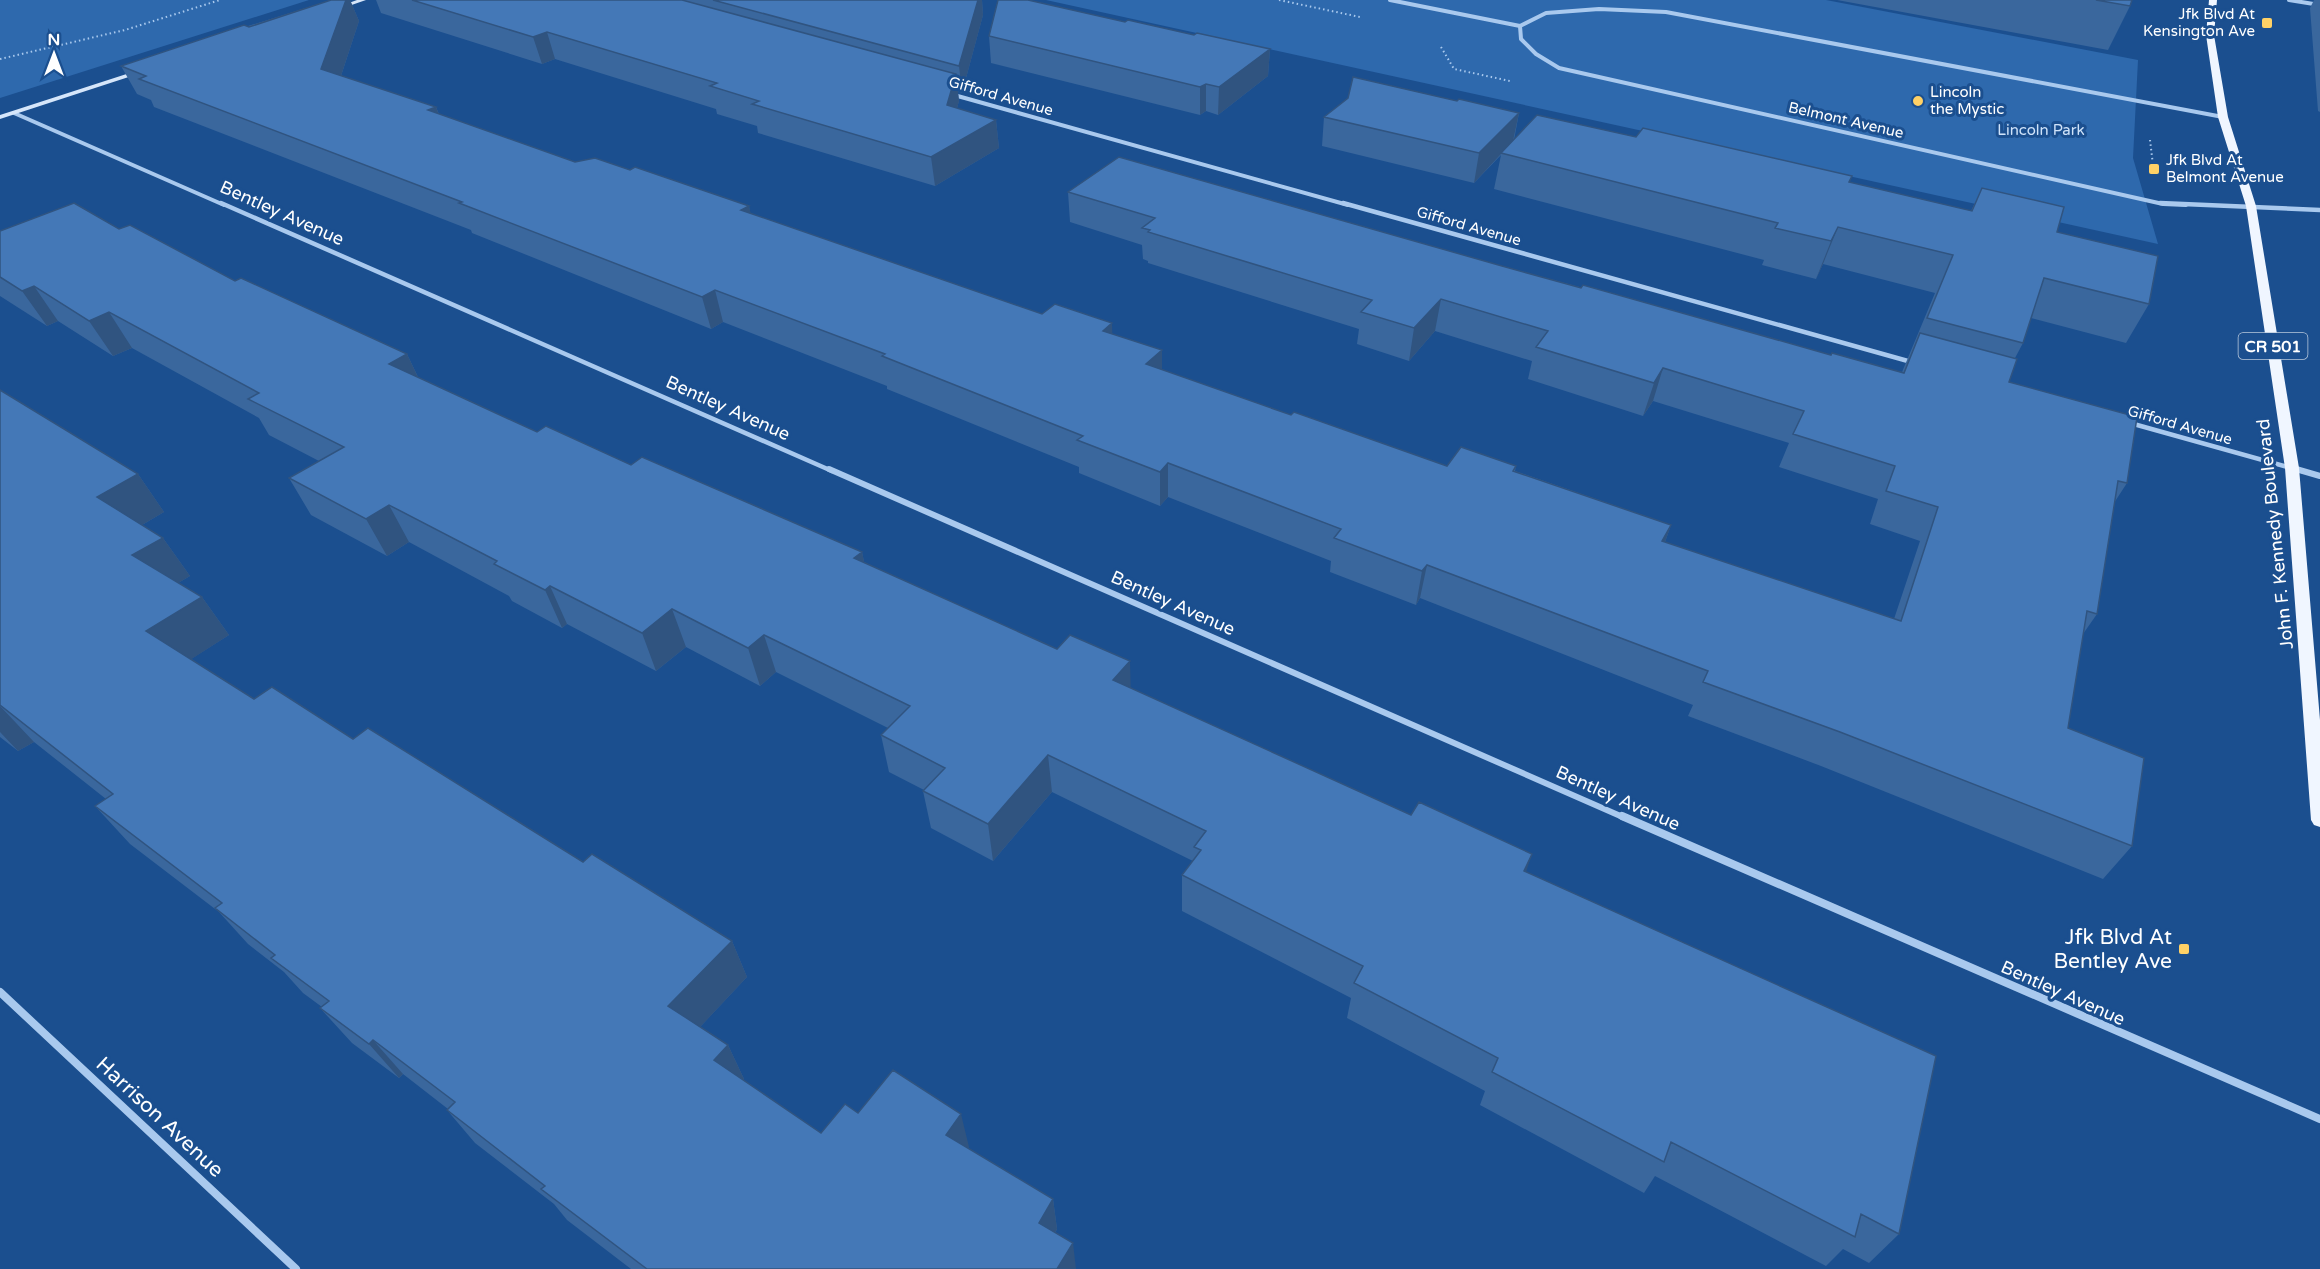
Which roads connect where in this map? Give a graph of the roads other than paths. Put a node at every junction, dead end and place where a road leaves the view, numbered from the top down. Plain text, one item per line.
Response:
1 (363, 0) edge
2 (1390, 0) edge
3 (2213, 0) edge
4 (2289, 0) edge
5 (2320, 5) edge
6 (330, 11) edge
7 (1520, 27) junction
8 (152, 68) edge
9 (945, 93) edge
10 (14, 112) junction
11 (0, 117) edge
12 (2223, 117) junction
13 (2251, 206) junction
14 (2320, 210) edge
15 (1922, 365) edge
16 (2128, 423) edge
17 (2292, 468) junction
18 (2320, 476) edge
19 (2320, 820) edge
20 (0, 992) edge
21 (2320, 1119) edge
22 (296, 1269) edge

1 - 6 main road
2 - 7 street
3 - 12 main road, John F. Kennedy Boulevard / CR 501
4 - 5 street
7 - 12 street
7 - 13 street, Belmont Avenue
8 - 10 main road
9 - 15 street, Gifford Avenue
10 - 11 main road
10 - 21 street, Bentley Avenue
12 - 13 main road, John F. Kennedy Boulevard / CR 501
13 - 14 street, Belmont Avenue
13 - 17 main road, John F. Kennedy Boulevard / CR 501
16 - 17 street, Gifford Avenue
17 - 18 street, Gifford Avenue
17 - 19 main road, John F. Kennedy Boulevard / CR 501
20 - 22 street, Harrison Avenue

